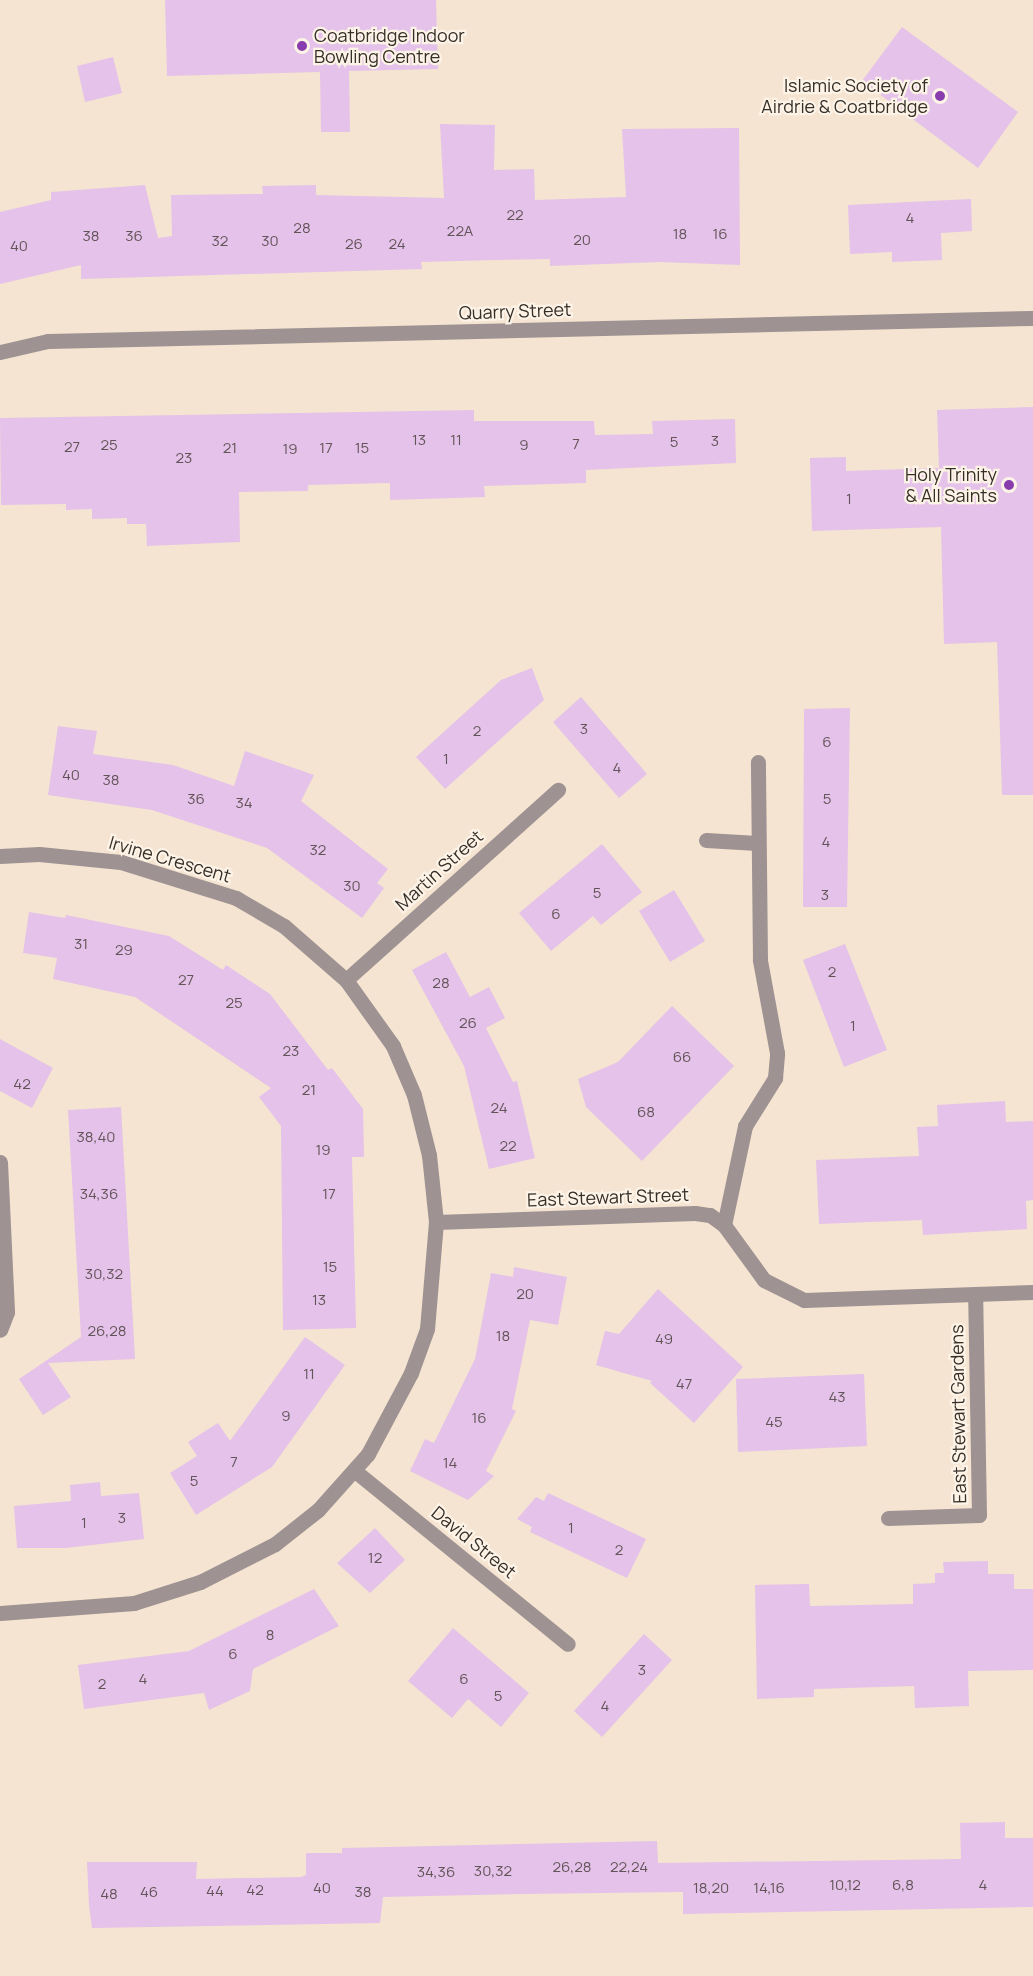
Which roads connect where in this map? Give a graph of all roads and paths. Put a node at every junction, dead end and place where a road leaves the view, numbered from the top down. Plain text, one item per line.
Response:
1 (1033, 318) edge
2 (0, 352) edge
3 (758, 762) dead end
4 (558, 790) dead end
5 (706, 840) dead end
6 (757, 843) junction
7 (0, 856) edge
8 (346, 980) junction
9 (0, 1162) edge
10 (436, 1222) junction
11 (724, 1225) junction
12 (1033, 1292) edge
13 (975, 1294) junction
14 (0, 1330) edge
15 (355, 1471) junction
16 (888, 1518) dead end
17 (0, 1613) edge
18 (568, 1644) dead end

1 - 2 street, Quarry Street
3 - 6 street
4 - 8 street, Martin Street
5 - 6 street
6 - 11 street
7 - 8 street, Irvine Crescent
8 - 10 street, Irvine Crescent
9 - 14 street
10 - 11 street, East Stewart Street
10 - 15 street, Irvine Crescent
11 - 13 street
12 - 13 street
13 - 16 street, East Stewart Gardens
15 - 17 street, Irvine Crescent
15 - 18 street, David Street

